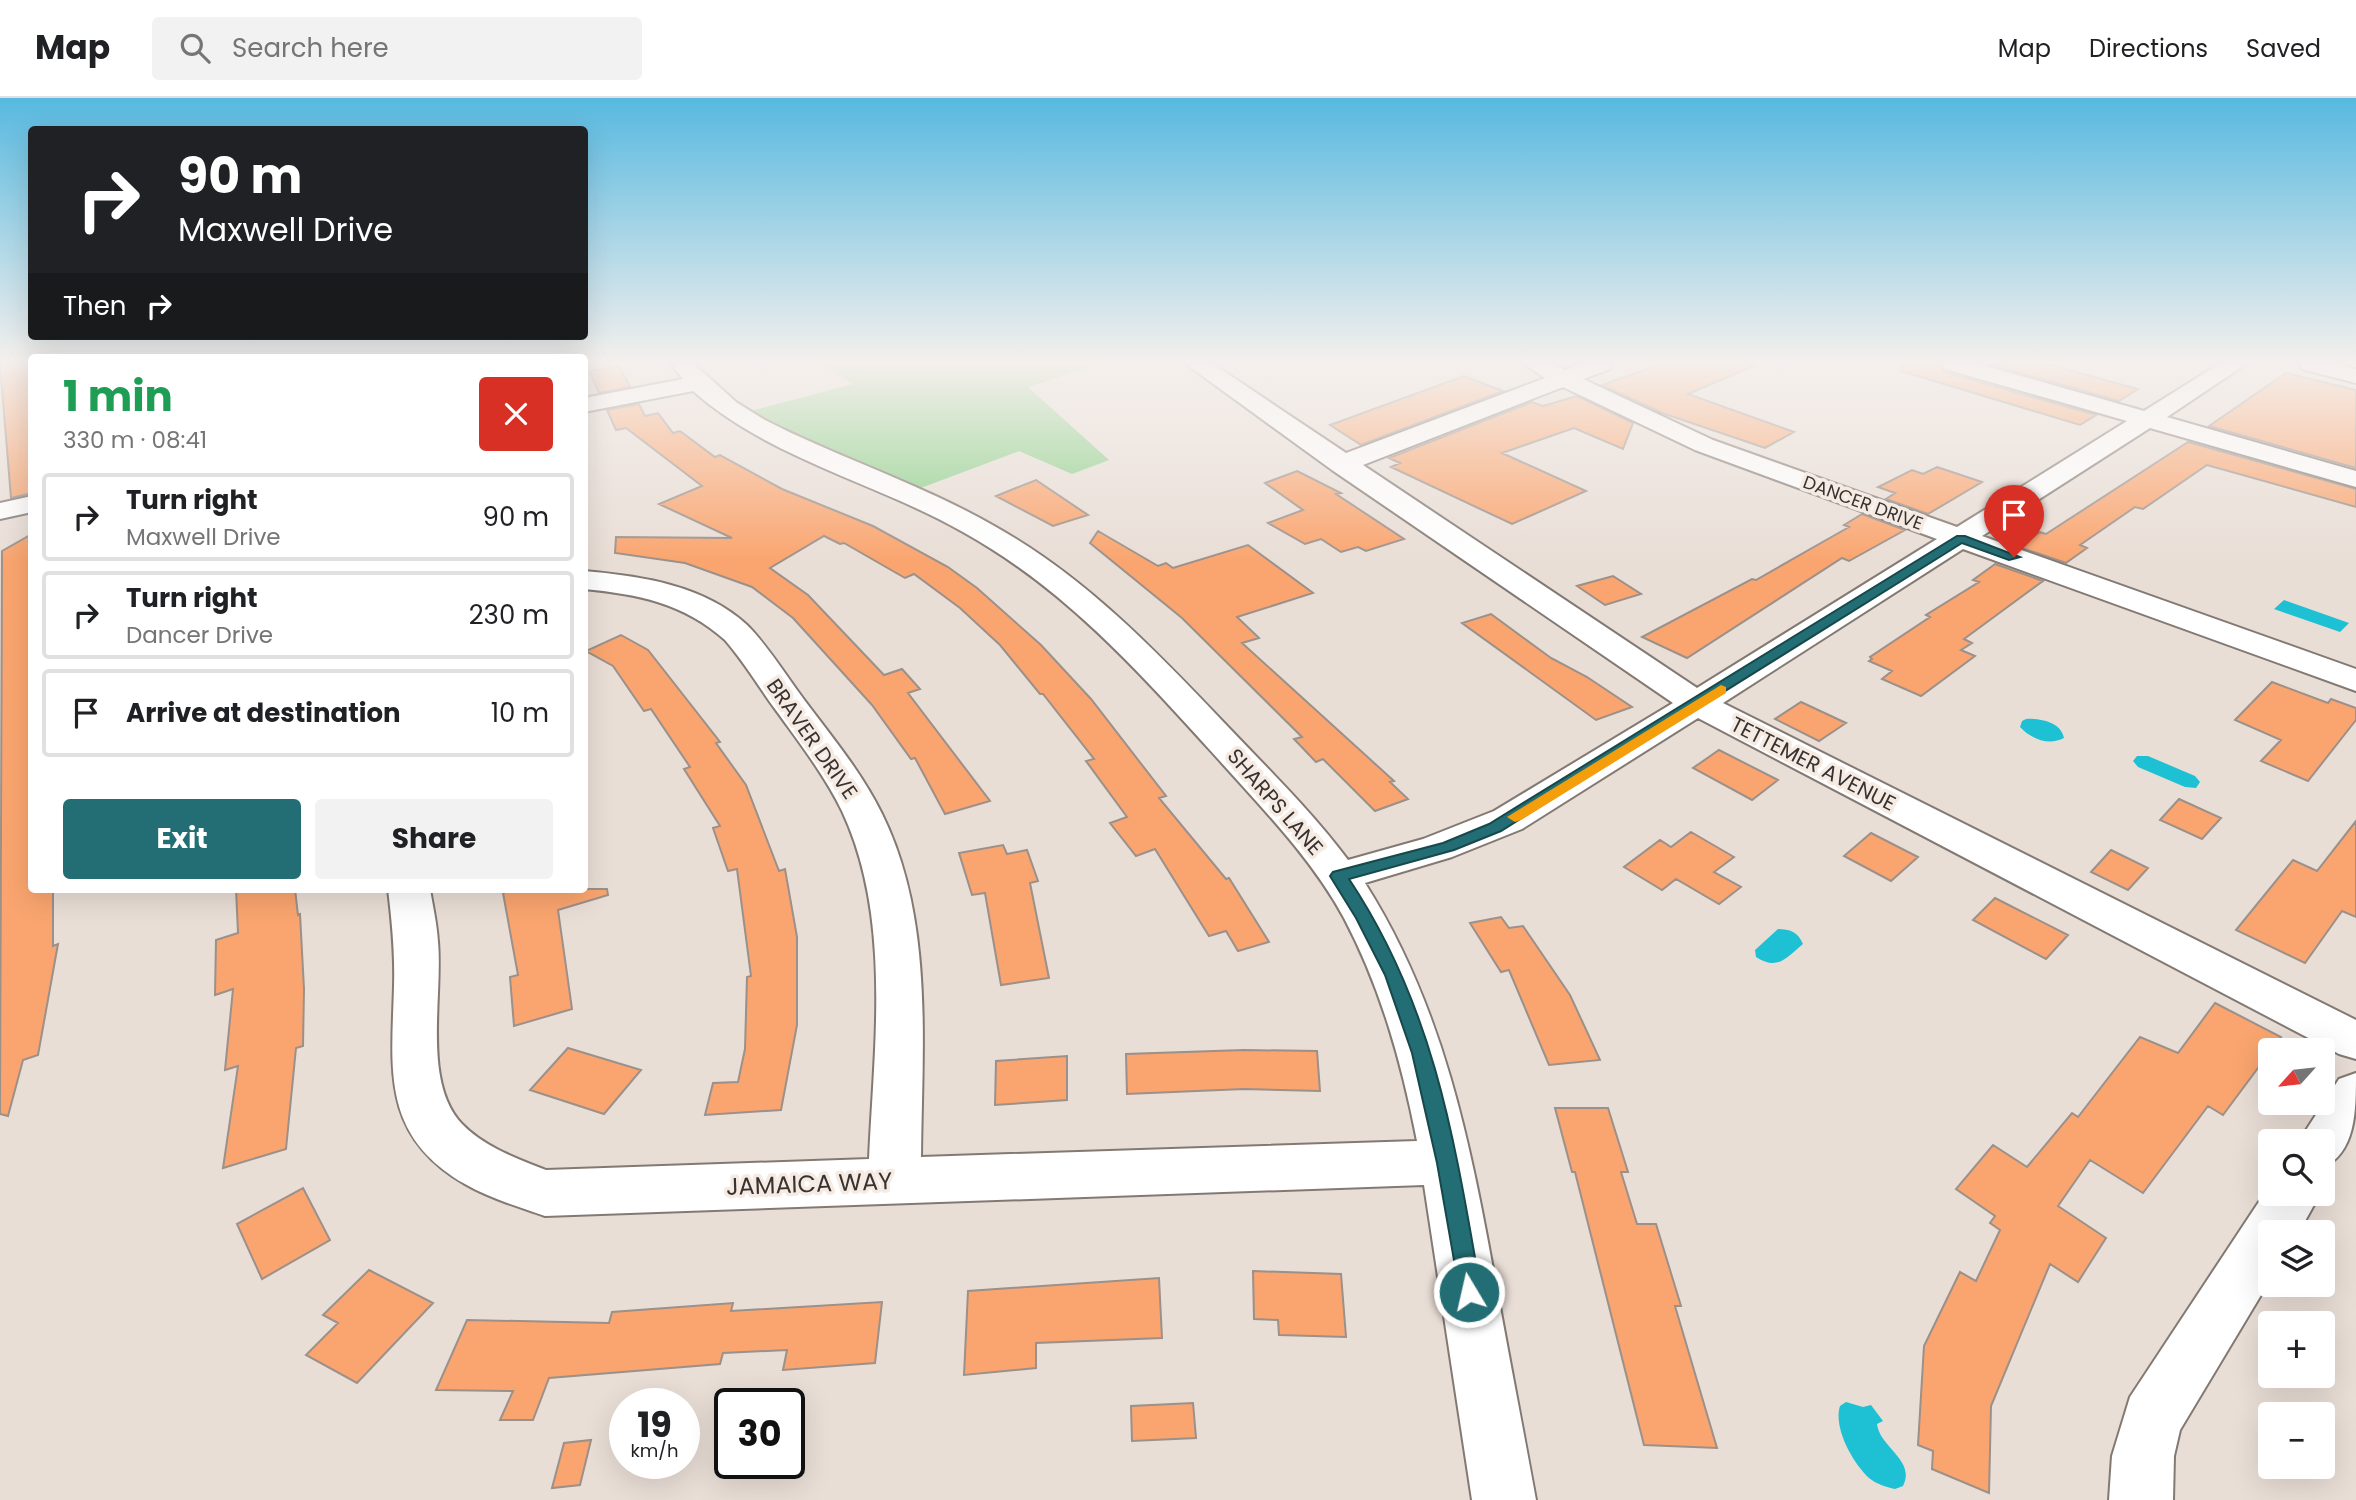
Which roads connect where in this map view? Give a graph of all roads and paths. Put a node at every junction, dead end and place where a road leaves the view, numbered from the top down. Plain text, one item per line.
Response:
1 (767, 429) edge
2 (1291, 429) edge
3 (1432, 429) edge
4 (1671, 429) edge
5 (2132, 429) edge
6 (2180, 429) edge
7 (1341, 464) junction
8 (2356, 479) edge
9 (28, 505) edge
10 (0, 511) edge
11 (1961, 538) junction
12 (588, 581) edge
13 (2356, 681) edge
14 (1698, 704) junction
15 (1339, 876) junction
16 (409, 893) edge
17 (2356, 1041) edge
18 (2356, 1093) edge
19 (2333, 1129) edge
20 (1447, 1163) junction
21 (894, 1181) junction
22 (2285, 1206) edge
23 (1504, 1500) edge
24 (2141, 1500) edge

1 - 15 street, SHARPS LANE
2 - 7 street, TETTEMER AVENUE
3 - 7 street
4 - 11 street, DANCER DRIVE
5 - 11 street
6 - 8 street
7 - 14 street, TETTEMER AVENUE
9 - 10 street
11 - 13 street, DANCER DRIVE
11 - 14 street
12 - 21 street, BRAVER DRIVE
14 - 15 street
14 - 17 street, TETTEMER AVENUE
15 - 20 street, SHARPS LANE
16 - 21 street, JAMAICA WAY
18 - 19 street
20 - 21 street, JAMAICA WAY
20 - 23 street, SHARPS LANE
22 - 24 street

